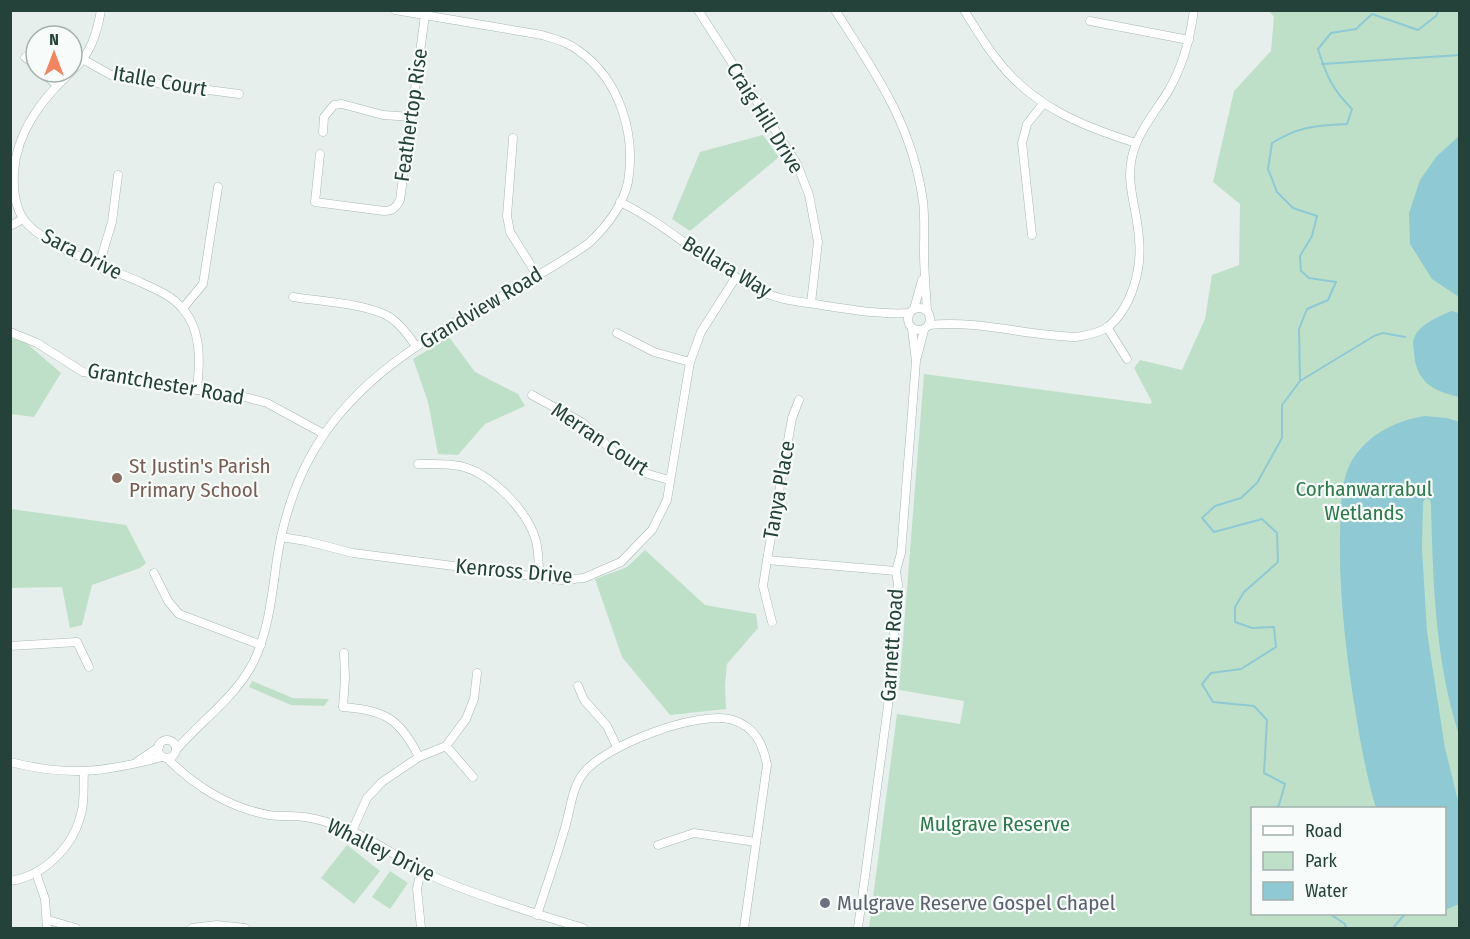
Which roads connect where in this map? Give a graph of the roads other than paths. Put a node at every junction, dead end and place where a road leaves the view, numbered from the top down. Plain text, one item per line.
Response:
1 (101, 10) edge
2 (395, 10) edge
3 (698, 10) edge
4 (835, 10) edge
5 (964, 10) edge
6 (1194, 10) edge
7 (425, 15) junction
8 (1090, 21) dead end
9 (1189, 40) junction
10 (84, 60) joint
11 (57, 85) edge
12 (239, 94) dead end
13 (1043, 104) junction
14 (412, 117) junction
15 (323, 132) dead end
16 (513, 138) dead end
17 (1136, 143) junction
18 (320, 154) dead end
19 (118, 175) dead end
20 (218, 188) dead end
21 (619, 205) junction
22 (23, 219) junction
23 (10, 226) edge
24 (1032, 236) dead end
25 (99, 264) junction
26 (924, 273) junction
27 (537, 275) junction
28 (736, 277) junction
29 (293, 297) dead end
30 (811, 303) junction
31 (183, 308) junction
32 (912, 311) junction
33 (928, 313) junction
34 (888, 314) junction
35 (952, 322) junction
36 (910, 326) junction
37 (927, 327) junction
38 (1107, 327) junction
39 (10, 332) edge
40 (617, 333) dead end
41 (417, 346) junction
42 (1127, 359) dead end
43 (915, 361) junction
44 (690, 362) junction
45 (197, 390) junction
46 (532, 395) dead end
47 (799, 400) dead end
48 (324, 434) junction
49 (418, 464) dead end
50 (669, 480) junction
51 (282, 533) junction
52 (767, 560) junction
53 (896, 571) junction
54 (154, 573) dead end
55 (539, 578) junction
56 (772, 622) dead end
57 (261, 645) junction
58 (10, 646) edge
59 (344, 653) dead end
60 (89, 668) dead end
61 (477, 673) dead end
62 (578, 686) dead end
63 (193, 730) junction
64 (170, 741) junction
65 (446, 746) junction
66 (159, 747) junction
67 (617, 747) junction
68 (176, 752) junction
69 (165, 757) junction
70 (419, 757) junction
71 (10, 762) edge
72 (137, 762) junction
73 (84, 772) junction
74 (184, 772) junction
75 (473, 777) dead end
76 (352, 831) junction
77 (756, 842) junction
78 (658, 845) dead end
79 (425, 872) junction
80 (36, 873) junction
81 (10, 881) edge
82 (537, 915) junction
83 (48, 924) edge
84 (232, 927) edge
85 (76, 928) edge
86 (192, 928) edge
87 (245, 928) edge
88 (421, 928) edge
89 (584, 928) edge
90 (744, 928) edge
91 (858, 928) edge

1 - 10 street, Sara Drive
2 - 7 street, Grandview Road
3 - 30 street, Craig Hill Drive
4 - 26 street
5 - 13 street
6 - 9 street
7 - 14 street, Feathertop Rise
7 - 21 street, Grandview Road
8 - 9 street
9 - 17 street
10 - 12 street, Italle Court
11 - 22 street, Sara Drive
13 - 17 street
13 - 24 street
14 - 15 street
14 - 18 street, Feathertop Rise
16 - 27 street
17 - 38 street
19 - 25 street
20 - 31 street
21 - 27 street, Grandview Road
21 - 28 street, Bellara Way
22 - 23 street
22 - 25 street, Sara Drive
25 - 31 street, Sara Drive
26 - 32 street
26 - 33 street
27 - 41 street, Grandview Road
28 - 30 street, Bellara Way
28 - 44 street, Kenross Drive
29 - 41 street
30 - 34 street, Bellara Way
31 - 45 street, Sara Drive
32 - 33 street
32 - 34 street, Bellara Way
32 - 36 street
33 - 35 street
33 - 37 street
34 - 36 street, Bellara Way
35 - 37 street
35 - 38 street
36 - 37 street
36 - 43 street, Garnett Road
37 - 43 street, Garnett Road
38 - 42 street
39 - 45 street, Grantchester Road
40 - 44 street
41 - 48 street, Grandview Road
43 - 53 street, Garnett Road
44 - 50 street, Kenross Drive
45 - 48 street, Grantchester Road
46 - 50 street, Merran Court
47 - 52 street, Tanya Place
48 - 51 street, Grandview Road
49 - 55 street
50 - 55 street, Kenross Drive
51 - 55 street, Kenross Drive
51 - 57 street, Grandview Road
52 - 53 street, Tanya Place
52 - 56 street
53 - 91 street, Garnett Road
54 - 57 street
57 - 63 street, Grandview Road
58 - 60 street
59 - 70 street
61 - 65 street
62 - 67 street
63 - 64 street, Grandview Road
63 - 68 street, Grandview Road
64 - 66 street
64 - 68 street
65 - 70 street
65 - 75 street
66 - 69 street
66 - 72 street
67 - 77 street
67 - 82 street
68 - 69 street
68 - 74 street, Whalley Drive
69 - 72 street
69 - 74 street, Whalley Drive
70 - 76 street
71 - 73 street
72 - 73 street
73 - 80 street
74 - 76 street, Whalley Drive
76 - 79 street, Whalley Drive
77 - 78 street
77 - 90 street
79 - 82 street, Whalley Drive
79 - 88 street
80 - 81 street
80 - 83 street
82 - 89 street, Whalley Drive
83 - 85 street
84 - 86 street
84 - 87 street

